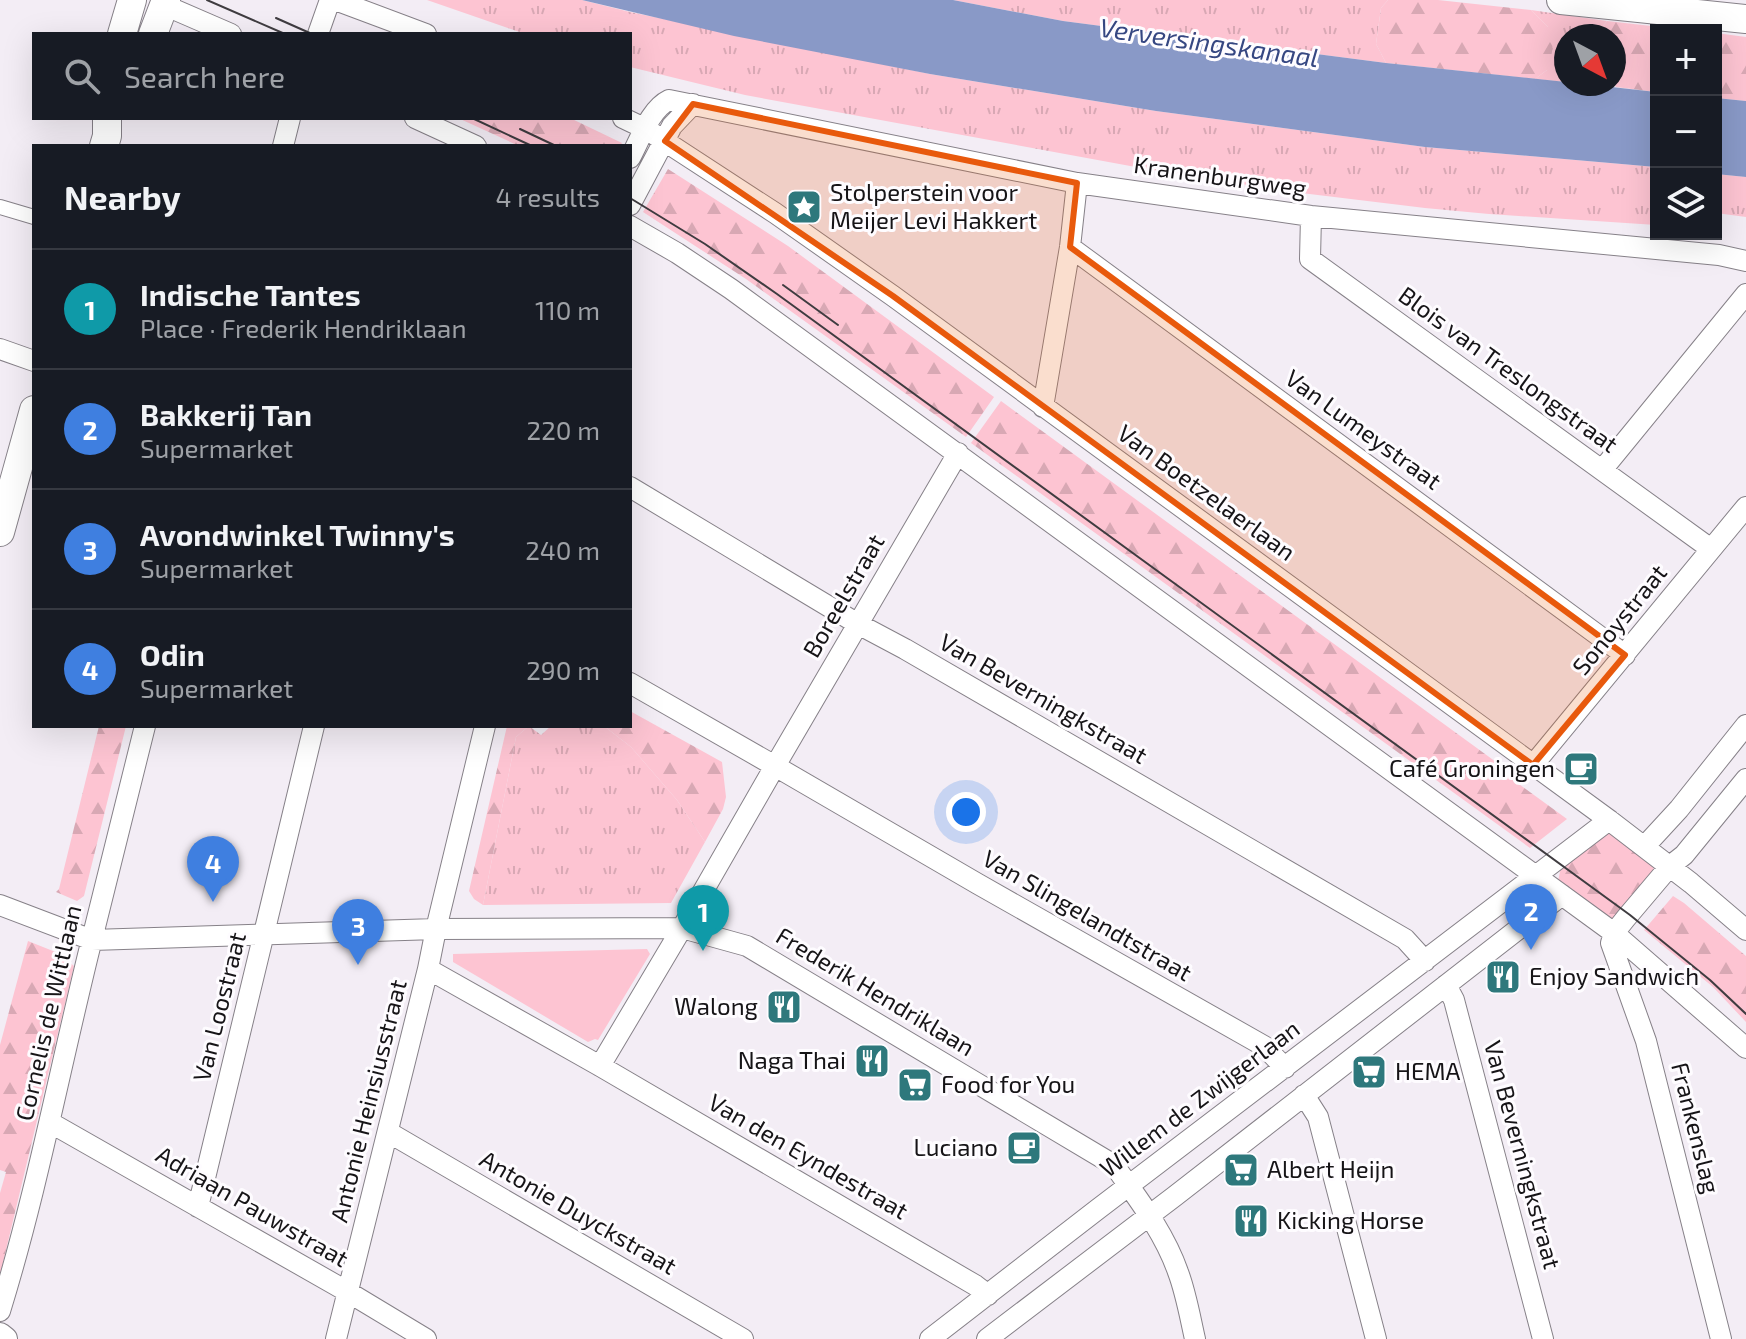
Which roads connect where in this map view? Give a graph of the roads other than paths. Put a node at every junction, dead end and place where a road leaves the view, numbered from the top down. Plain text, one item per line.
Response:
1 (132, 0) edge
2 (332, 0) edge
3 (1561, 0) edge
4 (161, 2) edge
5 (1746, 19) edge
6 (123, 32) edge
7 (154, 32) edge
8 (227, 32) edge
9 (319, 32) edge
10 (420, 32) edge
11 (693, 104) junction
12 (290, 120) edge
13 (418, 120) edge
14 (627, 120) edge
15 (646, 129) junction
16 (454, 141) edge
17 (665, 141) junction
18 (284, 144) edge
19 (632, 154) edge
20 (1077, 183) junction
21 (632, 201) edge
22 (0, 207) edge
23 (32, 216) edge
24 (1311, 216) junction
25 (632, 227) edge
26 (1070, 247) junction
27 (1746, 261) edge
28 (1746, 294) edge
29 (0, 349) edge
30 (32, 360) edge
31 (1043, 407) junction
32 (32, 417) edge
33 (958, 453) junction
34 (1602, 470) junction
35 (632, 488) edge
36 (1746, 507) edge
37 (0, 532) edge
38 (1711, 549) junction
39 (858, 624) junction
40 (1625, 655) junction
41 (632, 684) edge
42 (1746, 725) edge
43 (145, 728) edge
44 (314, 728) edge
45 (485, 728) edge
46 (1533, 765) junction
47 (775, 766) junction
48 (1746, 779) edge
49 (1679, 809) junction
50 (1609, 820) junction
51 (1703, 829) junction
52 (1644, 847) junction
53 (1670, 866) junction
54 (1536, 876) junction
55 (1562, 895) junction
56 (1502, 902) junction
57 (0, 905) edge
58 (1521, 927) junction
59 (682, 928) junction
60 (436, 929) junction
61 (1746, 930) edge
62 (1614, 933) junction
63 (265, 935) junction
64 (92, 940) junction
65 (1425, 961) junction
66 (428, 969) junction
67 (1446, 985) junction
68 (1746, 1048) edge
69 (600, 1066) junction
70 (1285, 1068) junction
71 (1304, 1095) junction
72 (51, 1123) junction
73 (388, 1132) junction
74 (1129, 1187) junction
75 (198, 1207) junction
76 (1150, 1214) junction
77 (348, 1292) junction
78 (988, 1295) junction
79 (0, 1311) edge
80 (1011, 1331) edge
81 (0, 1335) edge
82 (5, 1339) edge
83 (336, 1339) edge
84 (426, 1339) edge
85 (743, 1339) edge
86 (930, 1339) edge
87 (987, 1339) edge
88 (1195, 1339) edge
89 (1376, 1339) edge
90 (1543, 1339) edge
91 (1721, 1339) edge

1 - 6 main road
2 - 9 street
2 - 10 street
3 - 5 main road
4 - 7 main road
4 - 8 street
11 - 15 street, Kranenburgweg
11 - 17 street
11 - 20 street, Kranenburgweg
12 - 18 street
13 - 16 street
14 - 15 street, Van Boetzelaerlaan
15 - 17 street, Van Boetzelaerlaan
15 - 19 street, Kranenburgweg
17 - 21 street
17 - 31 street, Van Boetzelaerlaan
20 - 24 street, Kranenburgweg
20 - 26 street
22 - 23 street
24 - 27 street, Kranenburgweg
24 - 34 street, Blois van Treslongstraat
25 - 33 street
26 - 31 street
26 - 40 street, Van Lumeystraat
28 - 34 street
29 - 30 street
31 - 46 street, Van Boetzelaerlaan
32 - 37 main road
33 - 39 street, Boreelstraat
33 - 54 street
34 - 38 street, Blois van Treslongstraat
35 - 39 street, Van Beverningkstraat
36 - 38 street, Sonoystraat
38 - 40 street, Sonoystraat
39 - 47 street, Boreelstraat
39 - 65 street, Van Beverningkstraat
40 - 46 street, Sonoystraat
41 - 47 street, Van Slingelandtstraat
42 - 49 street
43 - 64 street, Cornelis de Wittlaan
44 - 63 street, Van Loostraat
45 - 60 street, Antonie Heinsiusstraat
46 - 50 street, Van Boetzelaerlaan
47 - 59 street, Boreelstraat
47 - 70 street, Van Slingelandtstraat
48 - 51 street
49 - 51 street
49 - 52 street
50 - 52 street, Van Boetzelaerlaan
50 - 54 street, Willem de Zwijgerlaan
51 - 53 street
52 - 53 street, Van Boetzelaerlaan
53 - 61 street, Van Boetzelaerlaan
53 - 62 street
54 - 55 street
54 - 56 street, Willem de Zwijgerlaan
55 - 58 street
55 - 62 street
56 - 58 street
56 - 65 street, Willem de Zwijgerlaan
57 - 64 street
58 - 67 street
59 - 60 street, Frederik Hendriklaan
59 - 69 street, Boreelstraat
59 - 74 street, Frederik Hendriklaan
60 - 63 street, Frederik Hendriklaan
60 - 66 street, Antonie Heinsiusstraat
62 - 68 street
62 - 91 street, Frankenslag
63 - 64 street, Frederik Hendriklaan
63 - 75 street, Van Loostraat
64 - 72 street, Cornelis de Wittlaan
65 - 70 street, Willem de Zwijgerlaan
66 - 69 street, Van den Eyndestraat
66 - 73 street, Antonie Heinsiusstraat
67 - 71 street
67 - 90 street, Van Beverningkstraat
69 - 78 street, Van den Eyndestraat
70 - 74 street, Willem de Zwijgerlaan
71 - 76 street
71 - 89 street
72 - 75 street, Adriaan Pauwstraat
72 - 79 street, Cornelis de Wittlaan
73 - 77 street, Antonie Heinsiusstraat
73 - 85 street, Antonie Duyckstraat
74 - 76 street, Frederik Hendriklaan
74 - 78 street, Willem de Zwijgerlaan
75 - 77 street, Adriaan Pauwstraat
76 - 80 street
76 - 88 street, Frederik Hendriklaan
77 - 83 street, Antonie Heinsiusstraat
77 - 84 street, Adriaan Pauwstraat
78 - 86 street, Willem de Zwijgerlaan
80 - 87 street
81 - 82 street

